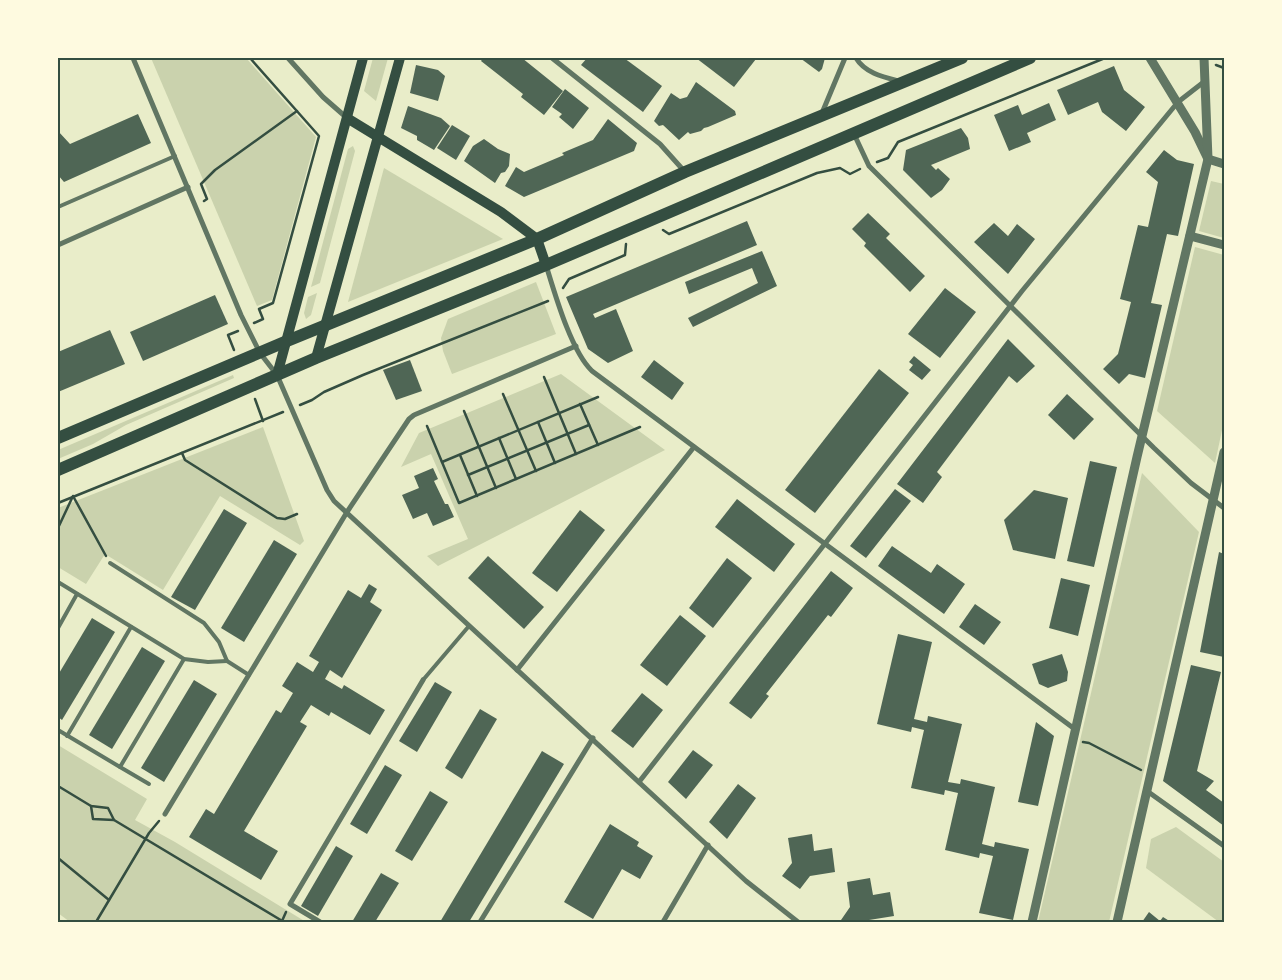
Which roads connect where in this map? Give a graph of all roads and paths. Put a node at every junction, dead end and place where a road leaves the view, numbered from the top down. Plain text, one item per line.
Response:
1 (133, 58) edge
2 (250, 58) edge
3 (288, 58) edge
4 (363, 58) edge
5 (400, 58) edge
6 (552, 58) edge
7 (844, 58) edge
8 (856, 58) edge
9 (962, 58) edge
10 (1030, 58) edge
11 (1105, 58) edge
12 (1150, 58) edge
13 (1204, 58) edge
14 (1205, 81) junction
15 (902, 82) junction
16 (1178, 102) junction
17 (298, 111) junction
18 (822, 115) junction
19 (347, 118) junction
20 (854, 134) junction
21 (378, 138) junction
22 (175, 156) junction
23 (1208, 159) junction
24 (1224, 164) edge
25 (869, 166) junction
26 (685, 172) junction
27 (188, 187) junction
28 (195, 204) junction
29 (58, 207) edge
30 (658, 227) dead end
31 (1190, 236) junction
32 (537, 239) junction
33 (626, 241) dead end
34 (58, 245) edge
35 (1224, 245) edge
36 (546, 265) junction
37 (556, 298) junction
38 (1010, 306) junction
39 (325, 326) junction
40 (247, 327) junction
41 (287, 341) junction
42 (576, 346) junction
43 (260, 352) junction
44 (316, 358) junction
45 (239, 361) junction
46 (277, 375) junction
47 (544, 377) dead end
48 (250, 387) junction
49 (503, 394) dead end
50 (598, 397) dead end
51 (580, 404) junction
52 (291, 409) junction
53 (464, 411) dead end
54 (559, 413) junction
55 (263, 420) junction
56 (538, 422) junction
57 (589, 425) junction
58 (427, 426) dead end
59 (640, 428) dead end
60 (518, 430) junction
61 (568, 434) junction
62 (1142, 436) junction
63 (58, 438) edge
64 (499, 438) junction
65 (547, 442) junction
66 (598, 445) junction
67 (479, 447) junction
68 (694, 447) junction
69 (527, 450) junction
70 (1224, 452) edge
71 (182, 453) junction
72 (576, 454) junction
73 (460, 455) junction
74 (507, 459) junction
75 (442, 462) junction
76 (555, 463) junction
77 (488, 467) junction
78 (58, 470) edge
79 (536, 471) junction
80 (468, 475) junction
81 (516, 479) junction
82 (496, 488) junction
83 (73, 496) junction
84 (477, 496) junction
85 (1214, 500) junction
86 (58, 503) edge
87 (1224, 508) edge
88 (347, 512) junction
89 (297, 514) dead end
90 (58, 528) edge
91 (825, 544) junction
92 (110, 563) joint
93 (58, 582) edge
94 (77, 594) junction
95 (469, 626) junction
96 (131, 627) junction
97 (58, 628) edge
98 (184, 659) junction
99 (227, 661) junction
100 (517, 670) junction
101 (249, 675) junction
102 (423, 680) joint
103 (58, 730) edge
104 (1077, 730) junction
105 (67, 736) junction
106 (593, 738) junction
107 (1074, 740) junction
108 (120, 767) junction
109 (1151, 774) junction
110 (639, 782) junction
111 (149, 784) dead end
112 (58, 786) edge
113 (1147, 791) junction
114 (91, 806) junction
115 (165, 814) joint
116 (114, 820) junction
117 (146, 839) junction
118 (708, 845) junction
119 (1224, 846) edge
120 (58, 858) edge
121 (109, 900) junction
122 (96, 922) edge
123 (284, 922) edge
124 (320, 922) edge
125 (480, 922) edge
126 (663, 922) edge
127 (798, 922) edge
128 (1032, 922) edge
129 (1117, 922) edge

1 - 22 street
2 - 17 path
3 - 19 street
4 - 19 main road
5 - 21 main road
6 - 26 street
7 - 18 street
8 - 15 street
9 - 15 main road
10 - 20 main road
11 - 25 path
12 - 16 street
13 - 14 street
14 - 16 street
14 - 23 street
15 - 18 main road
16 - 23 street
16 - 38 street
17 - 28 path
17 - 40 path
18 - 26 main road
19 - 21 main road
19 - 41 main road
20 - 25 street
20 - 36 main road
21 - 32 main road
21 - 39 main road
22 - 27 street
22 - 29 lane
23 - 24 street
23 - 31 street
25 - 30 path
25 - 38 street
26 - 32 main road
27 - 28 street
27 - 34 street
28 - 40 street
31 - 35 street
31 - 62 street
32 - 36 main road
32 - 39 main road
33 - 37 path
36 - 37 street
36 - 44 main road
37 - 42 street
37 - 52 path
38 - 62 street
38 - 91 street
39 - 41 main road
39 - 44 main road
40 - 43 street
40 - 45 path
41 - 43 main road
41 - 46 main road
42 - 68 street
42 - 88 street
43 - 45 main road
43 - 46 street
44 - 46 main road
45 - 63 main road
46 - 48 main road
46 - 52 street
47 - 54 path
48 - 55 path
48 - 78 main road
49 - 60 path
50 - 51 path
51 - 54 path
51 - 57 path
52 - 55 path
52 - 88 street
53 - 67 path
54 - 56 path
54 - 61 path
55 - 71 path
56 - 60 path
56 - 65 path
57 - 61 path
57 - 66 path
58 - 75 path
59 - 66 path
60 - 64 path
60 - 69 path
61 - 65 path
61 - 72 path
62 - 85 street
62 - 104 street
64 - 67 path
64 - 74 path
65 - 69 path
65 - 76 path
66 - 72 path
67 - 73 path
67 - 77 path
68 - 91 street
68 - 100 street
69 - 74 path
69 - 79 path
70 - 85 street
71 - 83 path
71 - 89 path
72 - 76 path
73 - 75 path
73 - 80 path
74 - 77 path
74 - 81 path
75 - 84 path
76 - 79 path
77 - 80 path
77 - 82 path
79 - 81 path
80 - 84 path
81 - 82 path
82 - 84 path
83 - 86 path
83 - 90 path
83 - 92 path
85 - 87 street
85 - 109 street
88 - 95 street
88 - 101 street
91 - 104 street
91 - 110 street
92 - 99 lane
93 - 94 lane
94 - 96 lane
94 - 97 lane
95 - 100 street
95 - 102 lane
96 - 98 lane
96 - 105 lane
98 - 99 lane
98 - 108 lane
99 - 101 lane
100 - 106 street
101 - 115 street
102 - 124 street
103 - 105 lane
104 - 107 street
105 - 108 lane
106 - 110 street
106 - 125 street
107 - 109 path
107 - 128 street
108 - 111 lane
109 - 113 street
110 - 118 street
112 - 114 path
113 - 119 street
113 - 129 street
114 - 116 path
114 - 116 path
115 - 117 path
116 - 117 path
117 - 121 path
117 - 123 path
118 - 126 street
118 - 127 street
120 - 121 path
121 - 122 path

